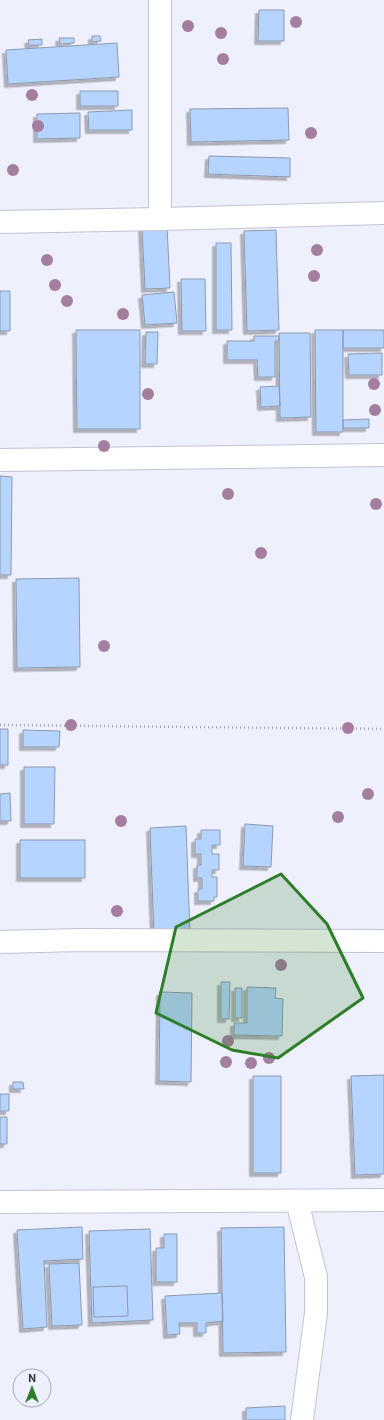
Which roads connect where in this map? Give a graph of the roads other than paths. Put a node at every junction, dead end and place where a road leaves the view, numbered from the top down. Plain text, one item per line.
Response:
1 (160, 0) edge
2 (384, 213) edge
3 (160, 219) junction
4 (0, 222) edge
5 (384, 455) edge
6 (0, 460) edge
7 (384, 941) edge
8 (0, 942) edge
9 (384, 1200) edge
10 (297, 1201) junction
11 (0, 1202) edge
12 (302, 1420) edge

1 - 3 street
2 - 3 street
3 - 4 street
5 - 6 street
7 - 8 street
9 - 10 street
10 - 11 street
10 - 12 street

